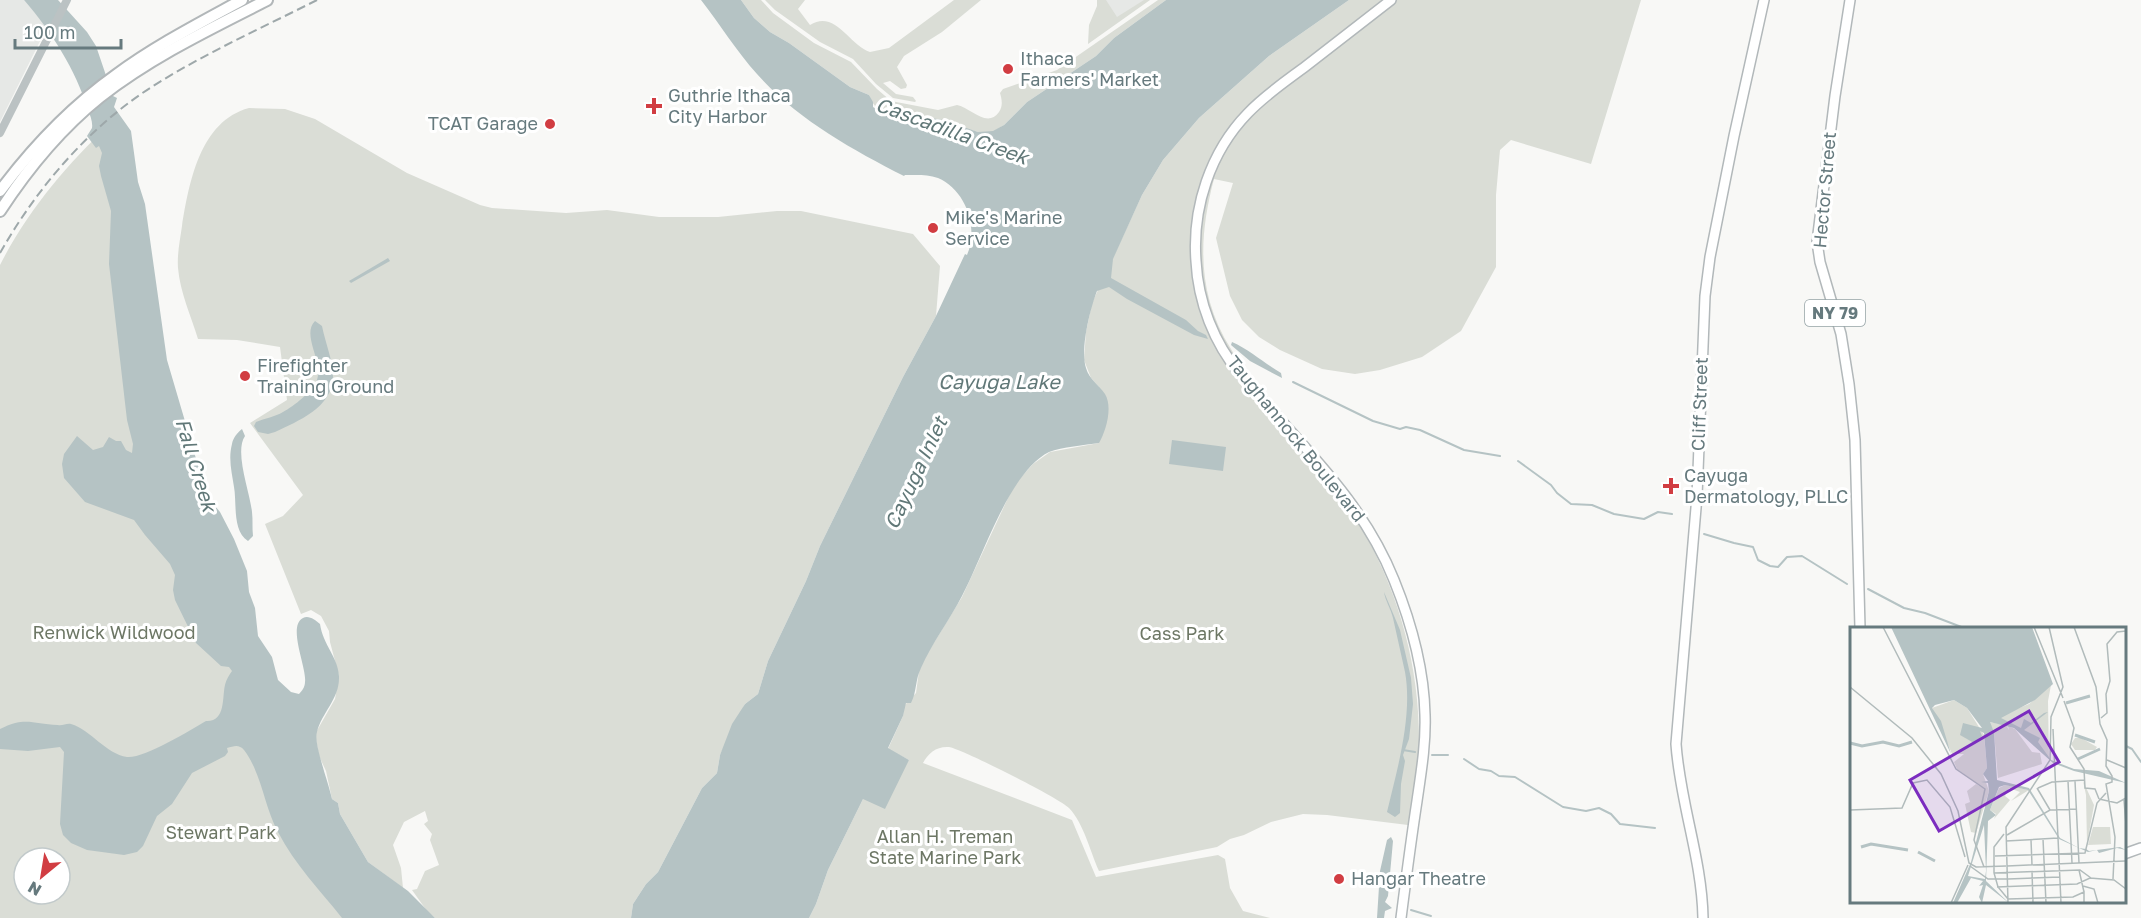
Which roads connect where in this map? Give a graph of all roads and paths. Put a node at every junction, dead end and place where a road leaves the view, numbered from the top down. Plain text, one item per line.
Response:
1 (242, 0) edge
2 (267, 0) edge
3 (1391, 0) edge
4 (1764, 0) edge
5 (1850, 0) edge
6 (67, 1) edge
7 (128, 72) junction
8 (64, 124) junction
9 (0, 133) edge
10 (0, 191) edge
11 (0, 211) edge
12 (1860, 627) edge
13 (2141, 848) edge
14 (2126, 853) edge
15 (1401, 918) edge
16 (1703, 918) edge

1 - 7 highway
2 - 7 highway
3 - 15 main road, Taughannock Boulevard
4 - 16 main road, Cliff Street
5 - 12 main road, Hector Street / NY 79
6 - 9 street
7 - 8 highway
8 - 10 highway
8 - 11 highway
13 - 14 main road

